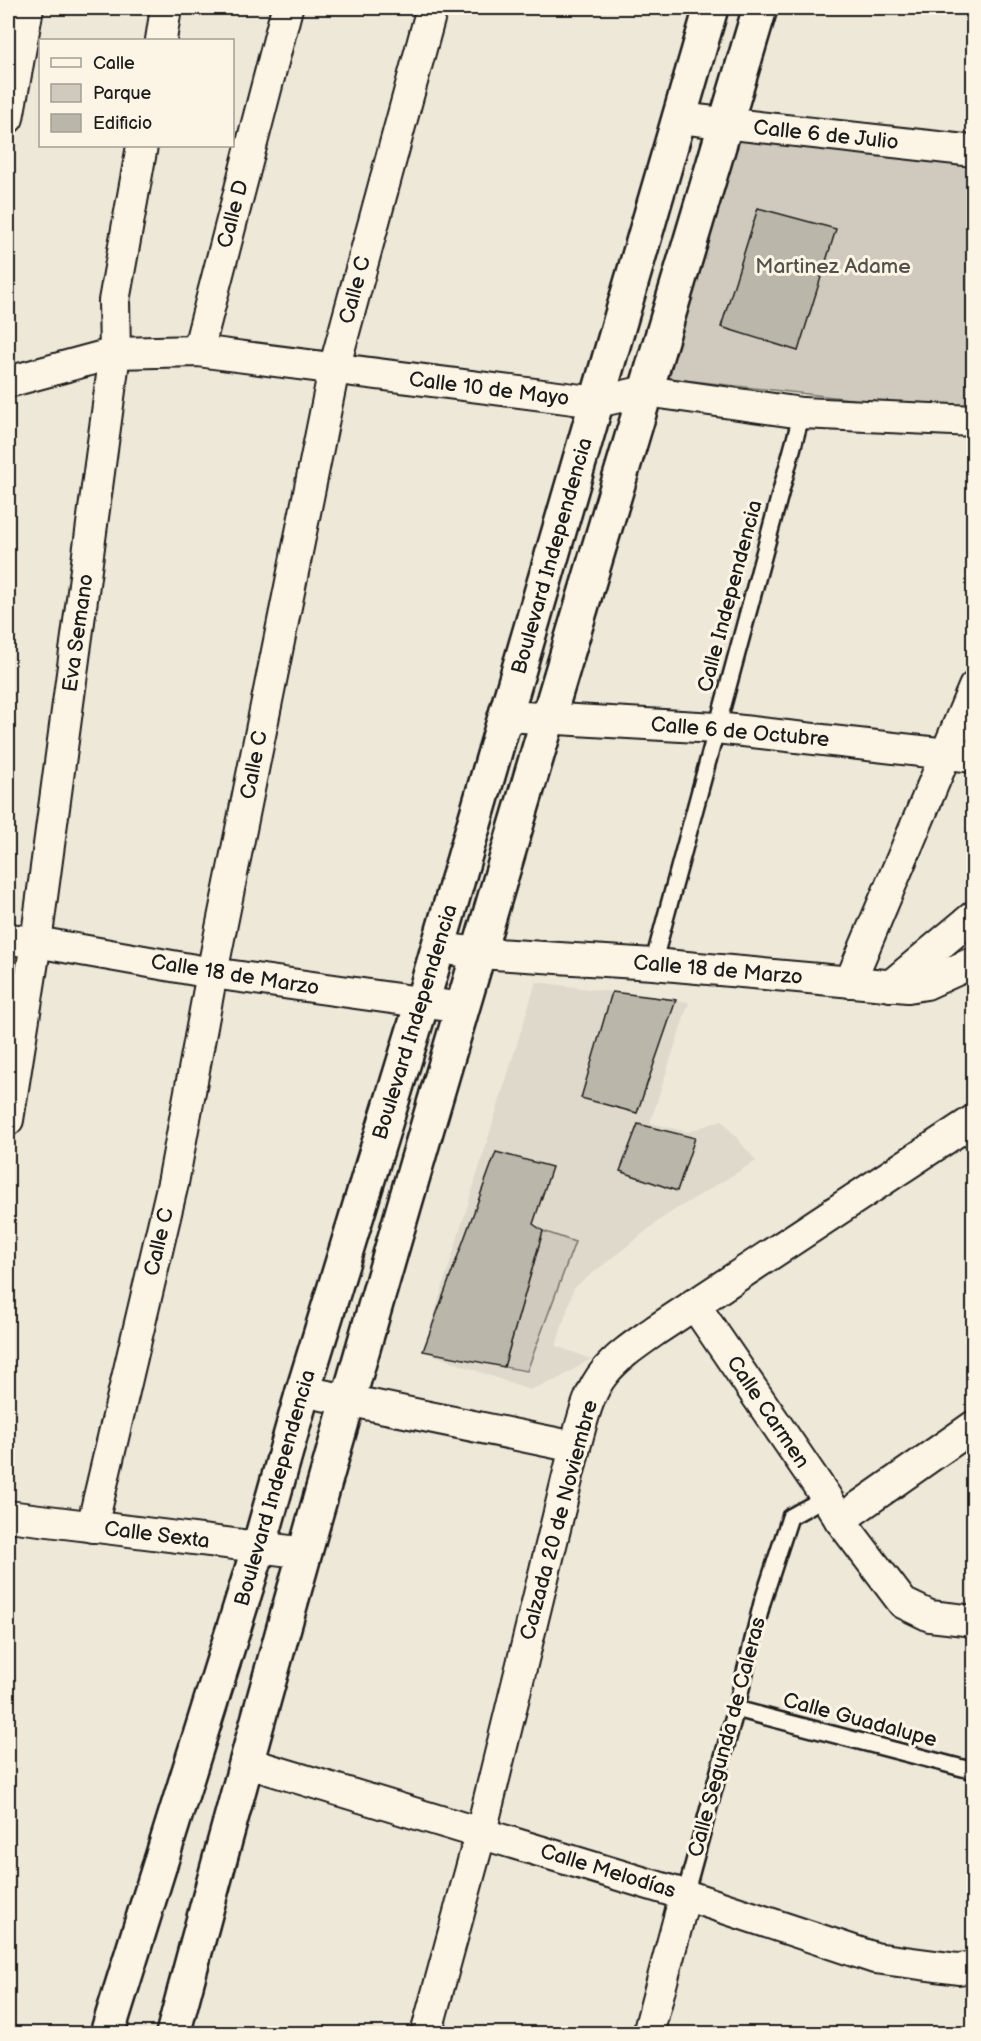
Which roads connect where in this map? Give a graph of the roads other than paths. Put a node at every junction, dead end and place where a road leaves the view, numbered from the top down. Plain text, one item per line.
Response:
1 (28, 8) edge
2 (166, 8) edge
3 (287, 8) edge
4 (432, 8) edge
5 (711, 8) edge
6 (760, 8) edge
7 (161, 39) edge
8 (8, 118) edge
9 (679, 118) junction
10 (726, 124) junction
11 (142, 147) edge
12 (974, 151) edge
13 (198, 351) junction
14 (115, 353) junction
15 (334, 369) junction
16 (8, 382) edge
17 (646, 391) junction
18 (597, 402) junction
19 (801, 413) junction
20 (974, 421) edge
21 (974, 687) edge
22 (505, 716) junction
23 (549, 718) junction
24 (716, 728) junction
25 (959, 755) edge
26 (974, 916) edge
27 (22, 941) edge
28 (438, 948) junction
29 (479, 953) junction
30 (974, 962) edge
31 (653, 964) junction
32 (212, 973) junction
33 (850, 982) junction
34 (890, 986) junction
35 (422, 1003) junction
36 (463, 1008) junction
37 (8, 1120) edge
38 (974, 1120) edge
39 (694, 1305) junction
40 (303, 1391) junction
41 (348, 1400) junction
42 (974, 1426) edge
43 (574, 1447) junction
44 (833, 1508) junction
45 (8, 1516) edge
46 (92, 1527) junction
47 (259, 1547) junction
48 (306, 1553) junction
49 (974, 1621) edge
50 (736, 1709) junction
51 (245, 1762) junction
52 (974, 1771) edge
53 (481, 1832) junction
54 (685, 1895) junction
55 (974, 1967) edge
56 (107, 2034) edge
57 (173, 2034) edge
58 (426, 2034) edge
59 (648, 2034) edge

1 - 8 street
2 - 7 street
3 - 13 street, Calle D
4 - 15 street, Calle C
5 - 9 street, Boulevard Independencia
6 - 10 street, Boulevard Independencia
9 - 10 street, Calle 6 de Julio
9 - 18 street, Boulevard Independencia
10 - 12 street, Calle 6 de Julio
10 - 17 street, Boulevard Independencia
11 - 14 street, Eva Semano
13 - 14 street, Calle 10 de Mayo
13 - 15 street, Calle 10 de Mayo
14 - 16 street, Calle 10 de Mayo
14 - 27 street, Eva Semano
15 - 18 street, Calle 10 de Mayo
15 - 32 street, Calle C
17 - 18 street, Calle 10 de Mayo
17 - 19 street, Calle 10 de Mayo
17 - 23 street, Boulevard Independencia
18 - 22 street, Boulevard Independencia
19 - 20 street, Calle 10 de Mayo
19 - 24 lane, Calle Independencia
21 - 25 street
22 - 23 street, Calle 6 de Octubre
22 - 28 street, Boulevard Independencia
23 - 24 street, Calle 6 de Octubre
23 - 29 street, Boulevard Independencia
24 - 25 street, Calle 6 de Octubre
24 - 31 lane, Calle Independencia
25 - 33 street
26 - 34 street
27 - 32 street, Calle 18 de Marzo
27 - 37 street, Eva Semano
28 - 29 street, Calle 18 de Marzo
28 - 35 street, Boulevard Independencia
29 - 31 street, Calle 18 de Marzo
29 - 36 street, Boulevard Independencia
30 - 34 street, Calle 18 de Marzo
31 - 33 street, Calle 18 de Marzo
32 - 35 street, Calle 18 de Marzo
32 - 46 street, Calle C
33 - 34 street, Calle 18 de Marzo
35 - 36 street, Calle 18 de Marzo
35 - 40 street, Boulevard Independencia
36 - 41 street, Boulevard Independencia
38 - 39 street, Calzada 20 de Noviembre
39 - 43 street, Calzada 20 de Noviembre
39 - 44 street, Calle Carmen
40 - 41 street
40 - 47 street, Boulevard Independencia
41 - 43 street
41 - 48 street, Boulevard Independencia
42 - 44 street, Calle Segunda de Caleras
43 - 53 street, Calzada 20 de Noviembre
44 - 49 street, Calle Carmen
44 - 50 lane, Calle Segunda de Caleras
45 - 46 street, Calle Sexta
46 - 47 street, Calle Sexta
47 - 48 street, Calle Sexta
47 - 56 street, Boulevard Independencia
48 - 51 street, Boulevard Independencia
50 - 52 lane, Calle Guadalupe
50 - 54 lane, Calle Segunda de Caleras
51 - 53 street, Calle Melodías
51 - 57 street, Boulevard Independencia
53 - 54 street, Calle Melodías
53 - 58 street, Calzada 20 de Noviembre
54 - 55 street, Calle Melodías
54 - 59 street, Calle Segunda de Caleras

